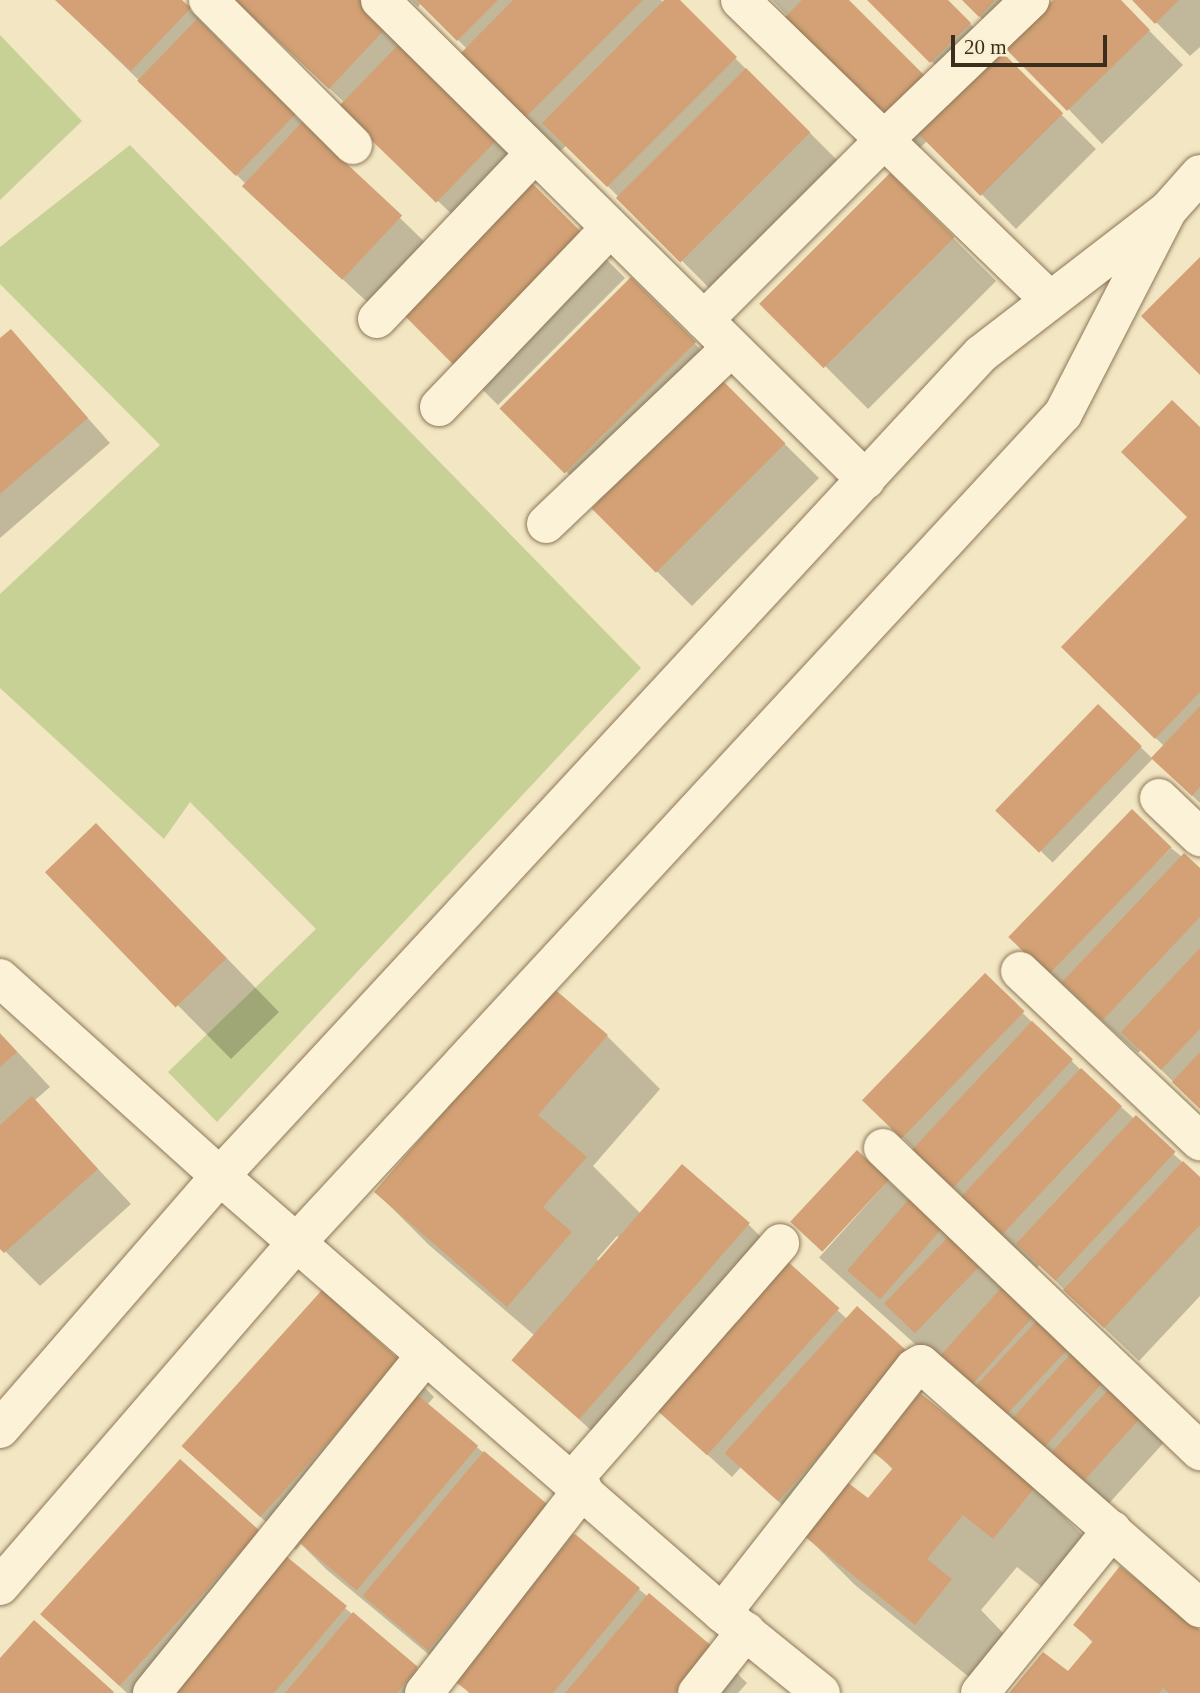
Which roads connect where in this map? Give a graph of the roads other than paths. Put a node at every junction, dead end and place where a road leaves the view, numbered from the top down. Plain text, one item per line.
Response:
1 (208, 0) edge
2 (380, 0) edge
3 (1030, 0) edge
4 (761, 7) edge
5 (883, 141) junction
6 (353, 145) dead end
7 (534, 154) junction
8 (1200, 174) edge
9 (1168, 210) junction
10 (610, 228) junction
11 (1050, 300) junction
12 (377, 319) dead end
13 (704, 320) junction
14 (731, 348) junction
15 (439, 407) dead end
16 (866, 480) junction
17 (546, 524) dead end
18 (1159, 798) dead end
19 (1200, 837) edge
20 (1020, 971) dead end
21 (0, 978) edge
22 (1200, 1141) edge
23 (883, 1148) dead end
24 (220, 1176) junction
25 (297, 1242) junction
26 (780, 1243) dead end
27 (426, 1355) junction
28 (0, 1429) edge
29 (1200, 1451) edge
30 (577, 1485) junction
31 (1112, 1530) junction
32 (0, 1586) edge
33 (1200, 1608) edge
34 (734, 1622) junction
35 (152, 1693) edge
36 (424, 1693) edge
37 (696, 1693) edge
38 (821, 1693) edge
39 (980, 1693) edge

1 - 6 street
2 - 7 street
3 - 5 street
4 - 5 street
5 - 11 street
5 - 13 street
7 - 10 street
7 - 12 street
8 - 9 street
9 - 11 street
9 - 25 street
10 - 13 street
10 - 15 street
11 - 16 street
13 - 14 street
14 - 16 street
14 - 17 street
16 - 24 street
18 - 19 street
20 - 22 street
21 - 24 street
23 - 29 street
24 - 25 street
24 - 28 street
25 - 27 street
25 - 32 street
26 - 30 street
27 - 30 street
27 - 35 street
30 - 34 street
30 - 36 street
31 - 33 street
31 - 34 street
31 - 39 street
34 - 37 street
34 - 38 street

